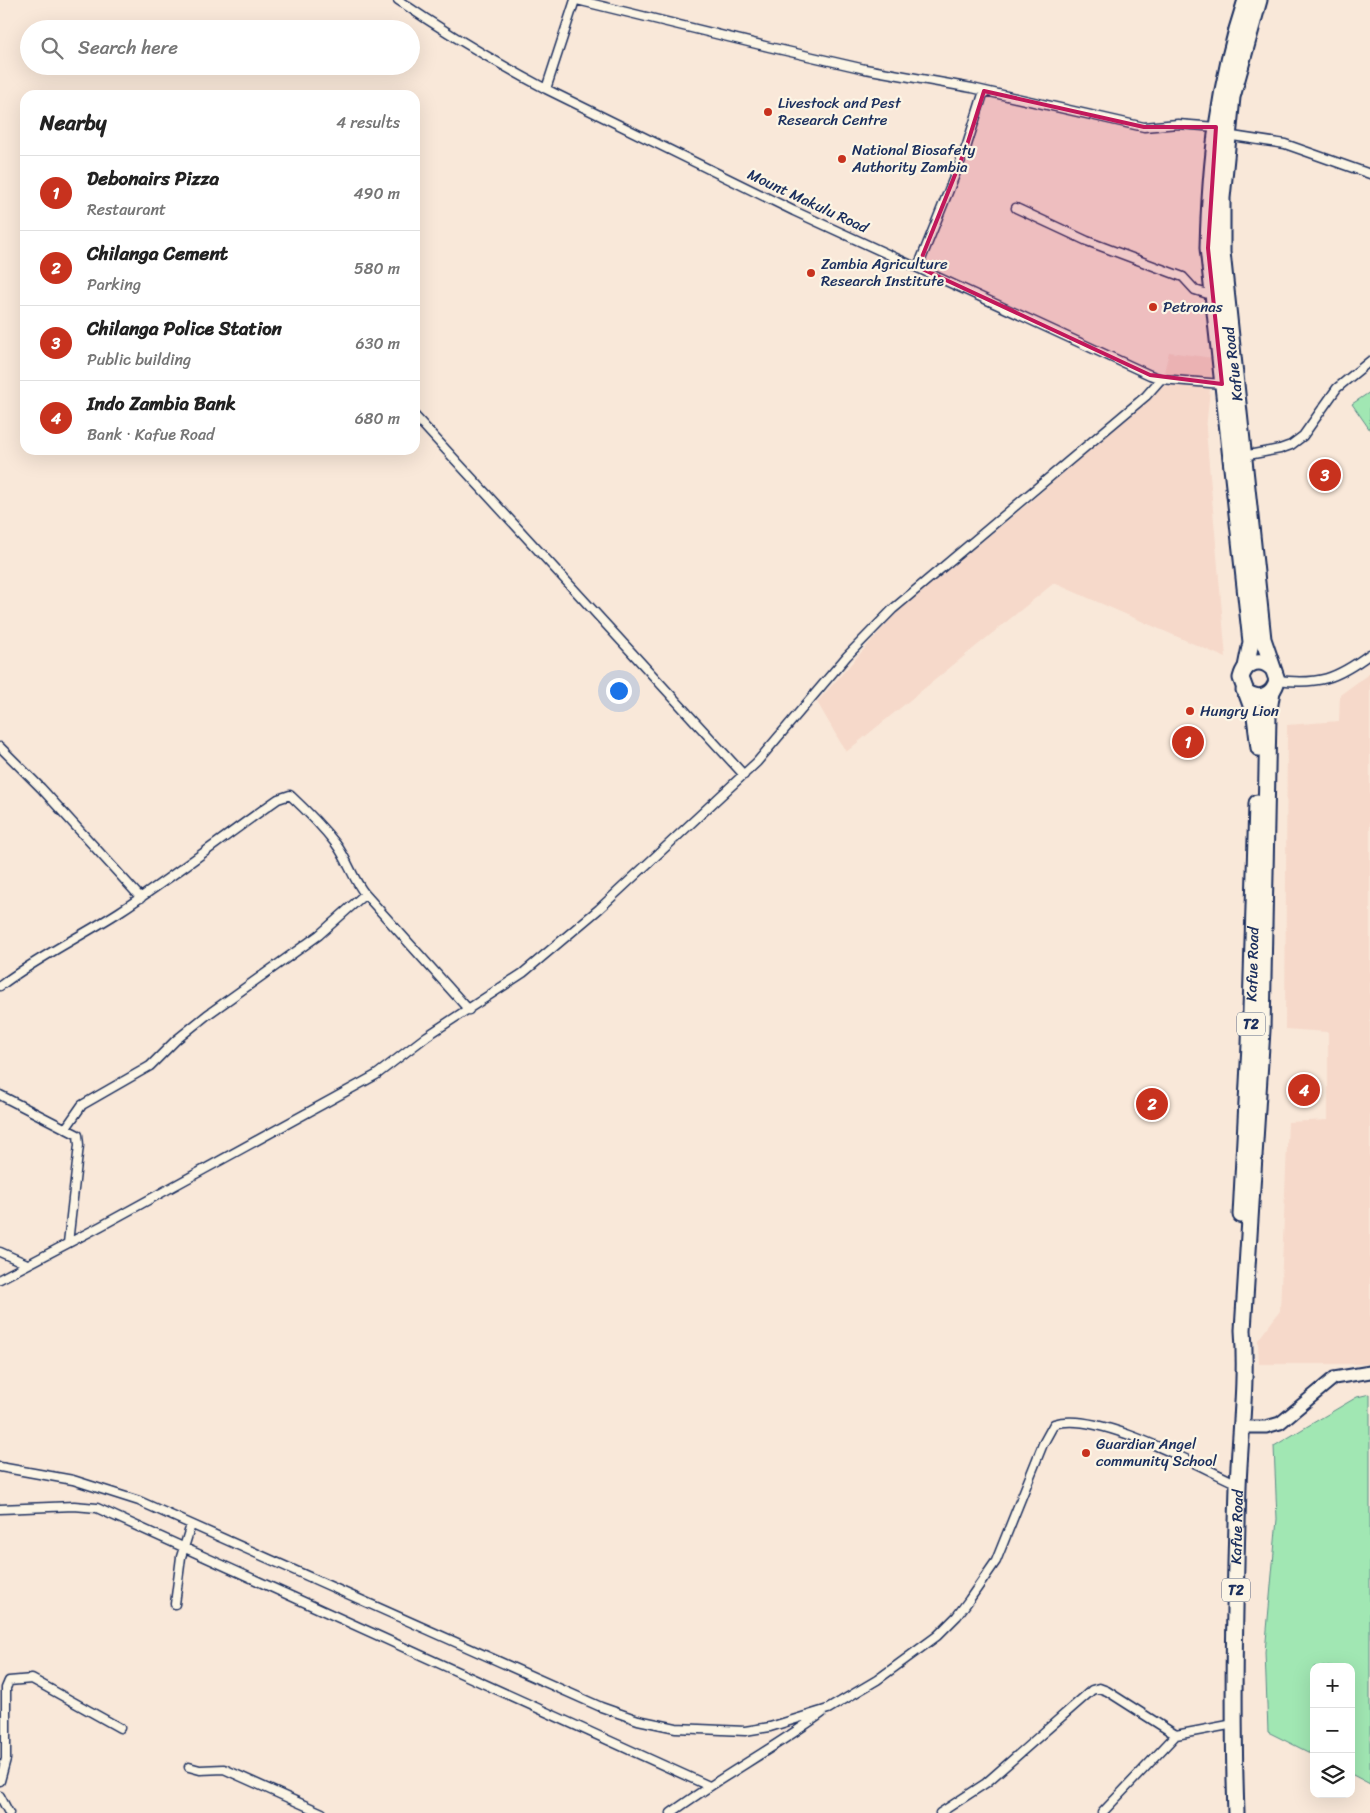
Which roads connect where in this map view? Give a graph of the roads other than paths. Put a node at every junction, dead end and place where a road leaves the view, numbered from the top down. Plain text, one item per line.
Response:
1 (398, 0) edge
2 (576, 0) edge
3 (1246, 0) edge
4 (1259, 0) edge
5 (546, 89) junction
6 (984, 91) junction
7 (1221, 131) junction
8 (1370, 174) edge
9 (1016, 208) dead end
10 (918, 267) junction
11 (1211, 295) junction
12 (1370, 361) edge
13 (1161, 379) junction
14 (1222, 384) junction
15 (420, 421) edge
16 (1243, 456) junction
17 (1370, 654) edge
18 (1246, 667) junction
19 (1274, 680) junction
20 (1244, 690) junction
21 (0, 747) edge
22 (744, 775) junction
23 (365, 894) junction
24 (141, 898) junction
25 (0, 986) edge
26 (469, 1010) junction
27 (0, 1095) edge
28 (66, 1128) junction
29 (68, 1243) junction
30 (0, 1252) edge
31 (27, 1264) junction
32 (0, 1279) edge
33 (1243, 1330) junction
34 (1370, 1372) edge
35 (1240, 1427) junction
36 (0, 1467) edge
37 (1238, 1484) junction
38 (0, 1509) edge
39 (191, 1525) junction
40 (184, 1548) junction
41 (176, 1604) dead end
42 (828, 1709) junction
43 (1234, 1724) junction
44 (770, 1727) junction
45 (120, 1728) dead end
46 (1176, 1735) junction
47 (781, 1743) junction
48 (189, 1767) dead end
49 (0, 1781) edge
50 (709, 1786) junction
51 (0, 1796) edge
52 (9, 1813) edge
53 (322, 1813) edge
54 (671, 1813) edge
55 (940, 1813) edge
56 (1102, 1813) edge
57 (1236, 1813) edge

1 - 5 street, Mount Makulu Road
2 - 5 street
2 - 6 street
3 - 7 highway, Kafue Road / T2
4 - 7 highway, Kafue Road / T2
5 - 10 street, Mount Makulu Road
6 - 7 street
6 - 10 street
7 - 8 street
7 - 11 highway, Kafue Road / T2
7 - 16 highway, Kafue Road / T2
9 - 11 street
10 - 13 street, Mount Makulu Road
11 - 14 highway, Kafue Road / T2
12 - 16 street
13 - 14 street, Mount Makulu Road
13 - 22 street
14 - 18 highway, Kafue Road / T2
15 - 22 street
16 - 19 highway, Kafue Road / T2
17 - 19 street
18 - 19 highway
18 - 20 highway
19 - 20 highway
19 - 33 highway, Kafue Road / T2
20 - 33 highway, Kafue Road / T2
21 - 24 street
22 - 26 street
23 - 24 street
23 - 26 street
23 - 28 street
24 - 25 street
26 - 29 street
27 - 28 street
28 - 29 street
29 - 31 street
30 - 31 street
31 - 32 street
33 - 35 highway, Kafue Road / T2
34 - 35 street
35 - 37 highway, Kafue Road / T2
36 - 39 street
37 - 42 street
37 - 43 highway, Kafue Road / T2
38 - 40 street
39 - 40 street
39 - 44 street
40 - 41 street
40 - 50 street
42 - 44 street
42 - 47 street
43 - 46 street
43 - 57 highway, Kafue Road / T2
44 - 47 street
45 - 49 street
46 - 55 street
46 - 56 street
47 - 50 street
48 - 53 street
50 - 54 street
51 - 52 street

